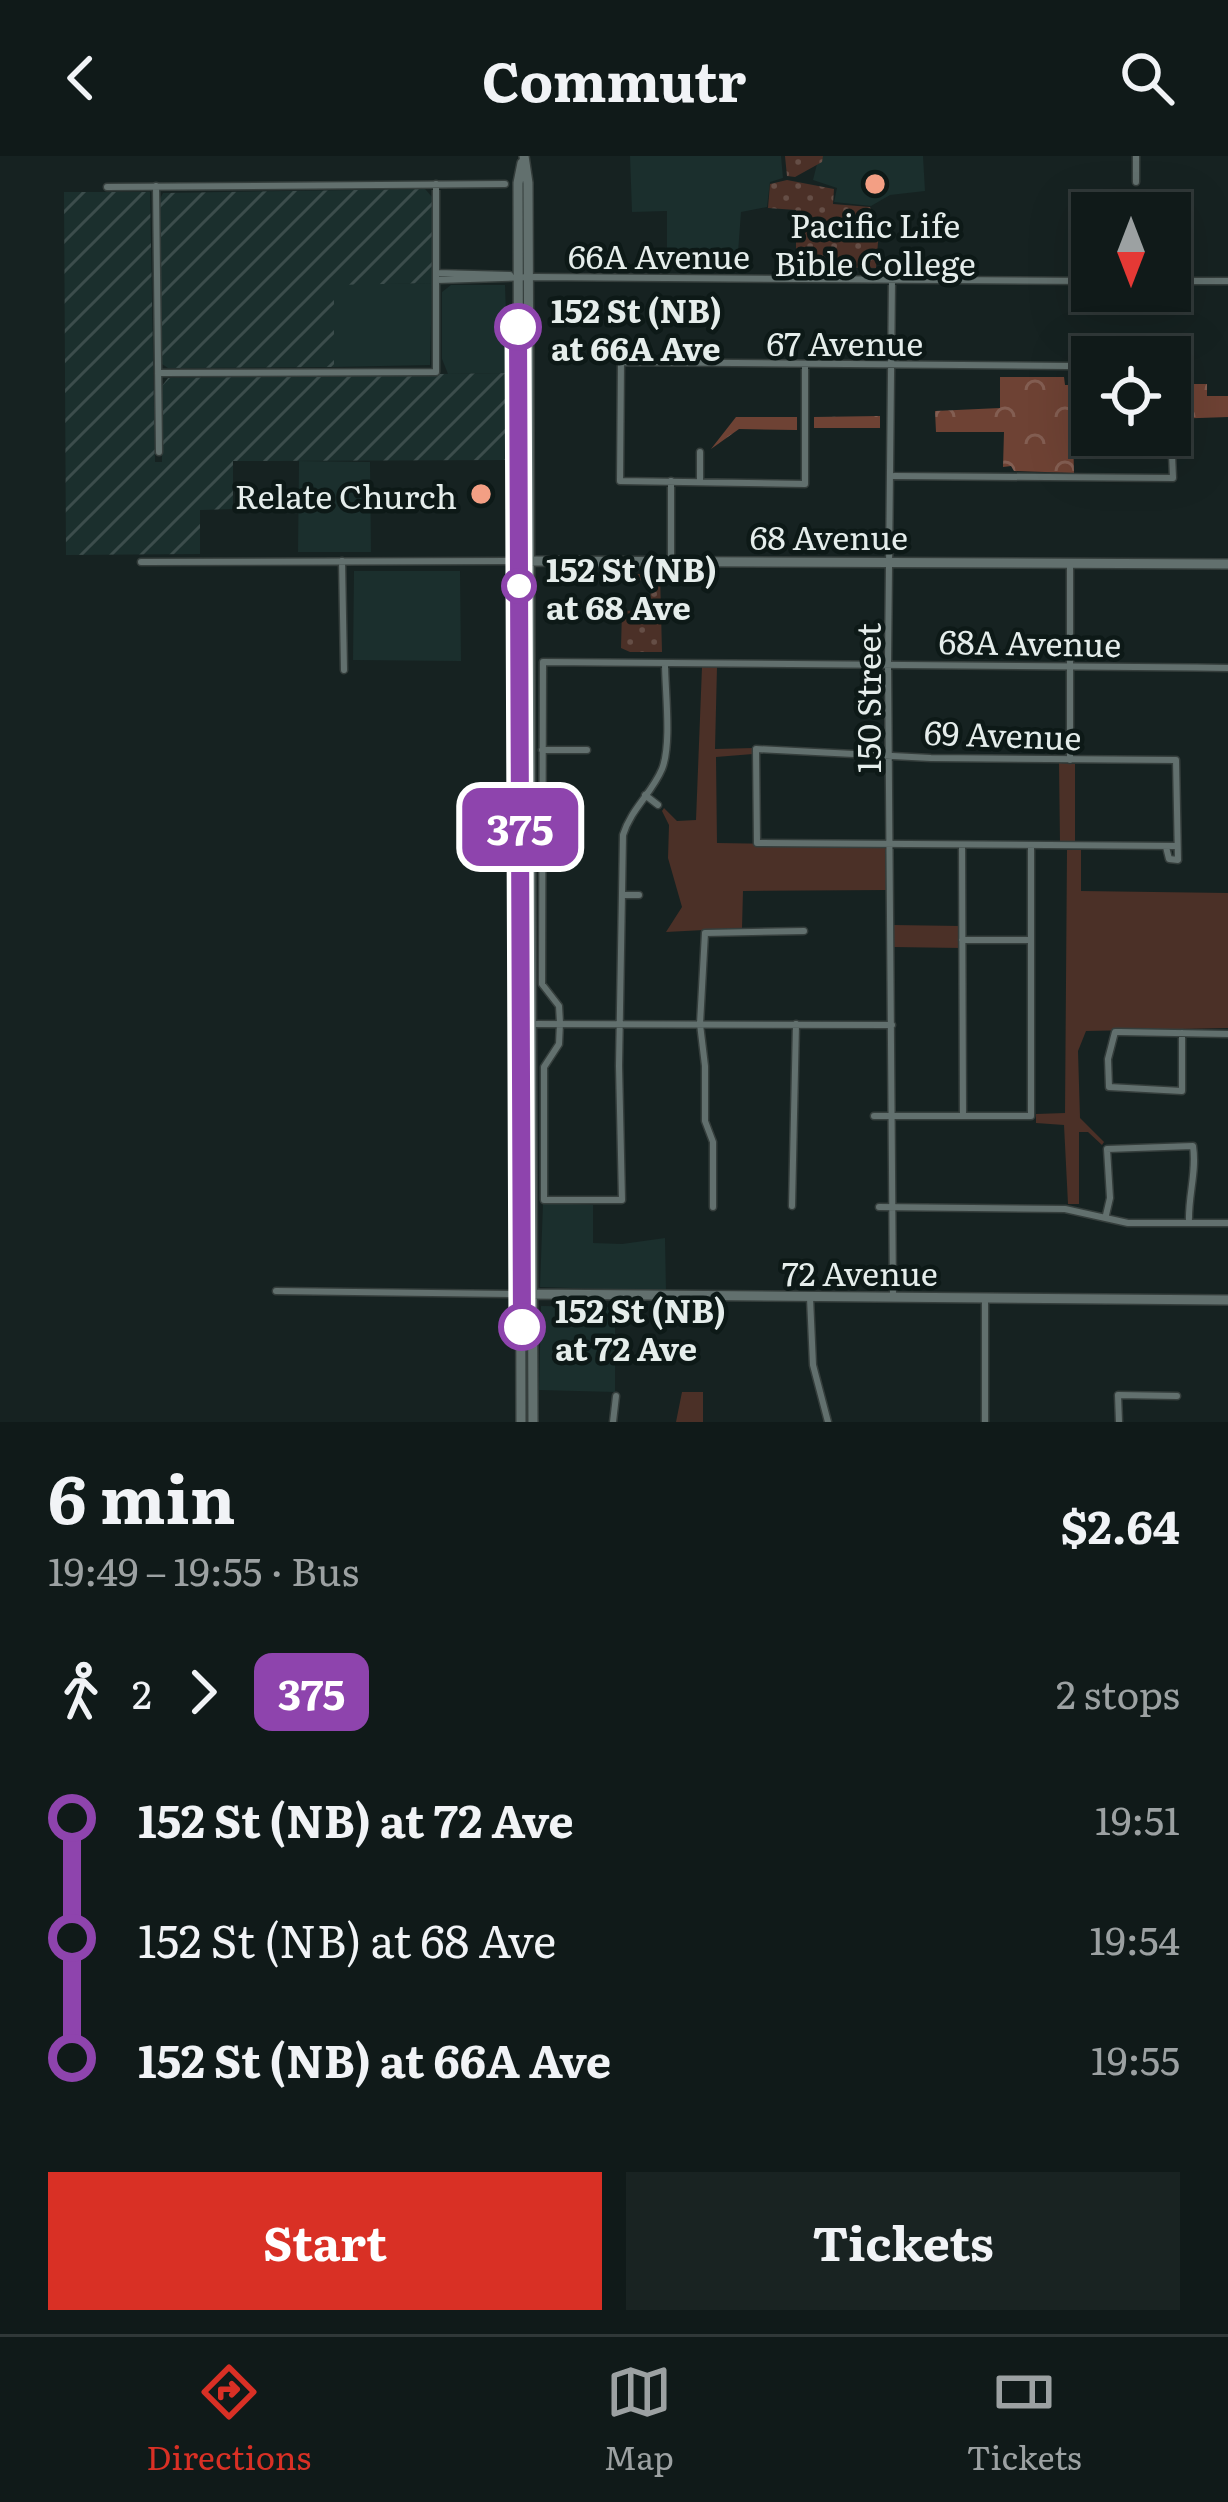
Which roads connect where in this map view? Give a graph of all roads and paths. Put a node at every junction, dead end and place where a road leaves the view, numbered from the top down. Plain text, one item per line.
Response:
1 (1136, 156) edge
2 (524, 157) edge
3 (1136, 182) dead end
4 (436, 184) junction
5 (505, 184) dead end
6 (156, 186) junction
7 (107, 187) dead end
8 (437, 277) junction
9 (520, 277) junction
10 (892, 279) junction
11 (1071, 280) edge
12 (1191, 281) edge
13 (1228, 281) edge
14 (891, 364) junction
15 (805, 365) junction
16 (1068, 366) dead end
17 (158, 373) junction
18 (159, 452) dead end
19 (700, 452) dead end
20 (1173, 456) edge
21 (892, 476) junction
22 (671, 481) junction
23 (700, 481) junction
24 (342, 561) junction
25 (524, 561) junction
26 (141, 562) dead end
27 (670, 562) junction
28 (890, 562) junction
29 (1070, 563) junction
30 (1228, 564) edge
31 (665, 663) junction
32 (888, 663) junction
33 (1070, 666) junction
34 (1228, 668) edge
35 (344, 670) dead end
36 (542, 750) junction
37 (586, 750) dead end
38 (889, 753) junction
39 (1070, 760) junction
40 (645, 795) junction
41 (658, 805) dead end
42 (890, 844) junction
43 (962, 844) junction
44 (1031, 845) junction
45 (1176, 846) junction
46 (1166, 847) junction
47 (622, 895) junction
48 (639, 895) dead end
49 (804, 931) dead end
50 (962, 940) junction
51 (1031, 940) junction
52 (521, 977) junction
53 (560, 1023) junction
54 (619, 1023) junction
55 (531, 1024) junction
56 (700, 1024) junction
57 (796, 1024) junction
58 (892, 1025) junction
59 (1182, 1034) junction
60 (1228, 1034) edge
61 (874, 1116) dead end
62 (963, 1116) junction
63 (893, 1117) junction
64 (792, 1206) dead end
65 (713, 1207) dead end
66 (878, 1208) dead end
67 (893, 1208) junction
68 (1106, 1215) junction
69 (1189, 1223) junction
70 (1228, 1223) edge
71 (276, 1291) dead end
72 (528, 1294) junction
73 (810, 1298) junction
74 (893, 1298) junction
75 (985, 1299) junction
76 (1228, 1300) edge
77 (616, 1396) dead end
78 (1178, 1396) dead end
79 (521, 1422) edge
80 (533, 1422) edge
81 (613, 1422) edge
82 (828, 1422) edge
83 (985, 1422) edge
84 (1119, 1422) edge

1 - 3 street
2 - 9 main road
4 - 5 street
4 - 6 street
4 - 8 street
6 - 7 street
6 - 17 street
8 - 9 street, 66A Avenue
8 - 17 street
9 - 10 street, 66A Avenue
9 - 25 main road
10 - 11 street, 66A Avenue
10 - 14 street, 150 Street
12 - 13 street
14 - 15 street, 67 Avenue
14 - 16 street, 67 Avenue
14 - 21 street, 150 Street
15 - 22 street, 67 Avenue
15 - 23 street
17 - 18 street
19 - 23 street
20 - 21 street
21 - 28 street, 150 Street
22 - 23 street
22 - 27 street
24 - 25 street, 68 Avenue
24 - 26 street, 68 Avenue
24 - 35 street
25 - 27 main road, 68 Avenue
25 - 52 main road
25 - 55 main road
27 - 28 main road, 68 Avenue
28 - 29 main road, 68 Avenue
28 - 32 street, 150 Street
29 - 30 main road, 68 Avenue
29 - 33 street
31 - 32 street, 68A Avenue
31 - 36 street, 68A Avenue
31 - 40 street
32 - 33 street, 68A Avenue
32 - 38 street, 150 Street
33 - 34 street, 68A Avenue
33 - 39 street
36 - 37 street
36 - 53 street
38 - 39 street, 69 Avenue
38 - 42 street, 150 Street
38 - 42 street, 69 Avenue
39 - 45 street, 69 Avenue
40 - 41 street
40 - 47 street
42 - 43 street
42 - 58 street, 150 Street
43 - 44 street
43 - 50 street
44 - 46 street
44 - 51 street
45 - 46 street
45 - 46 street
47 - 48 street
47 - 54 street
49 - 56 street
50 - 51 street
50 - 62 street
51 - 62 street
52 - 55 main road
52 - 72 main road
53 - 54 street
53 - 54 street
53 - 55 street
54 - 56 street
55 - 72 main road
56 - 57 street
56 - 65 street
57 - 58 street
57 - 64 street
58 - 63 street, 150 Street
59 - 59 street
59 - 60 street
61 - 63 street
62 - 63 street
63 - 67 street, 150 Street
66 - 67 street
67 - 68 street
67 - 74 street, 150 Street
68 - 69 street
68 - 69 street
69 - 70 street
71 - 72 street, 72 Avenue
72 - 73 main road, 72 Avenue
72 - 79 main road
72 - 80 main road
73 - 74 main road, 72 Avenue
73 - 82 street
74 - 75 main road, 72 Avenue
75 - 76 main road, 72 Avenue
75 - 83 street
77 - 81 street
78 - 84 street

